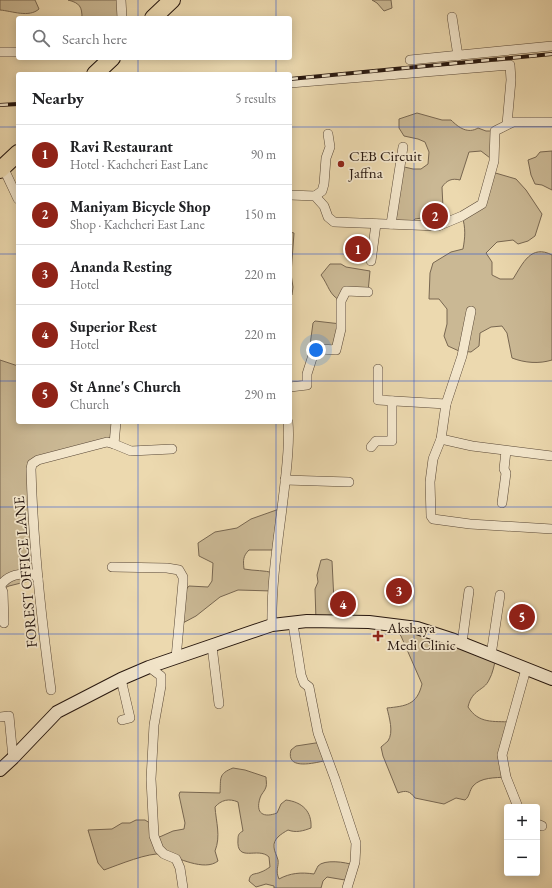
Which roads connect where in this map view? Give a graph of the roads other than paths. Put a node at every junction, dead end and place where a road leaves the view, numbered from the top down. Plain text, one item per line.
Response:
1 (121, 0) edge
2 (172, 0) edge
3 (122, 16) edge
4 (155, 16) edge
5 (452, 17) dead end
6 (552, 46) edge
7 (0, 52) edge
8 (16, 52) edge
9 (458, 56) junction
10 (110, 60) edge
11 (410, 60) dead end
12 (97, 72) edge
13 (292, 84) edge
14 (552, 122) edge
15 (508, 124) junction
16 (328, 134) dead end
17 (403, 146) dead end
18 (16, 155) edge
19 (1, 168) edge
20 (16, 195) edge
21 (292, 195) edge
22 (315, 196) junction
23 (376, 224) junction
24 (391, 224) junction
25 (371, 261) dead end
26 (368, 292) dead end
27 (470, 311) dead end
28 (378, 369) dead end
29 (292, 388) edge
30 (392, 401) junction
31 (446, 404) junction
32 (116, 424) edge
33 (288, 424) edge
34 (441, 439) junction
35 (114, 444) junction
36 (371, 447) dead end
37 (172, 449) dead end
38 (506, 451) junction
39 (552, 456) edge
40 (285, 480) junction
41 (349, 482) dead end
42 (502, 503) dead end
43 (552, 529) edge
44 (112, 567) dead end
45 (38, 579) junction
46 (0, 586) edge
47 (469, 591) dead end
48 (500, 595) dead end
49 (4, 623) dead end
50 (293, 624) junction
51 (272, 625) junction
52 (462, 643) junction
53 (212, 646) junction
54 (491, 655) junction
55 (176, 658) junction
56 (149, 667) junction
57 (526, 669) junction
58 (121, 679) junction
59 (552, 679) edge
60 (51, 690) dead end
61 (219, 704) dead end
62 (0, 717) edge
63 (122, 720) dead end
64 (13, 758) junction
65 (0, 770) edge
66 (517, 804) edge
67 (183, 888) edge
68 (347, 888) edge

1 - 3 street
2 - 4 highway
5 - 9 street
6 - 9 street
7 - 8 street
9 - 11 street
10 - 12 highway
13 - 15 street
14 - 15 street
15 - 24 street
16 - 22 street
17 - 24 street
18 - 19 highway
19 - 20 street
21 - 22 street
22 - 23 street
23 - 24 street
23 - 25 street
26 - 29 street
27 - 31 street
28 - 30 street
30 - 31 street
30 - 36 street
31 - 34 street
32 - 35 street
33 - 40 street
34 - 38 street
34 - 43 street
35 - 37 street
35 - 45 street, FOREST OFFICE LANE
38 - 39 street
38 - 42 street
40 - 41 street
40 - 51 street
44 - 55 street
45 - 46 street
45 - 60 street, FOREST OFFICE LANE
46 - 49 street
47 - 52 street
48 - 54 street
50 - 51 main road
50 - 52 main road
50 - 68 street
51 - 53 main road
52 - 54 main road
53 - 55 main road
53 - 61 street
54 - 57 main road
55 - 56 main road
56 - 58 main road
56 - 67 street
57 - 59 main road
57 - 66 street
58 - 63 street
58 - 64 main road
62 - 64 street
64 - 65 main road

